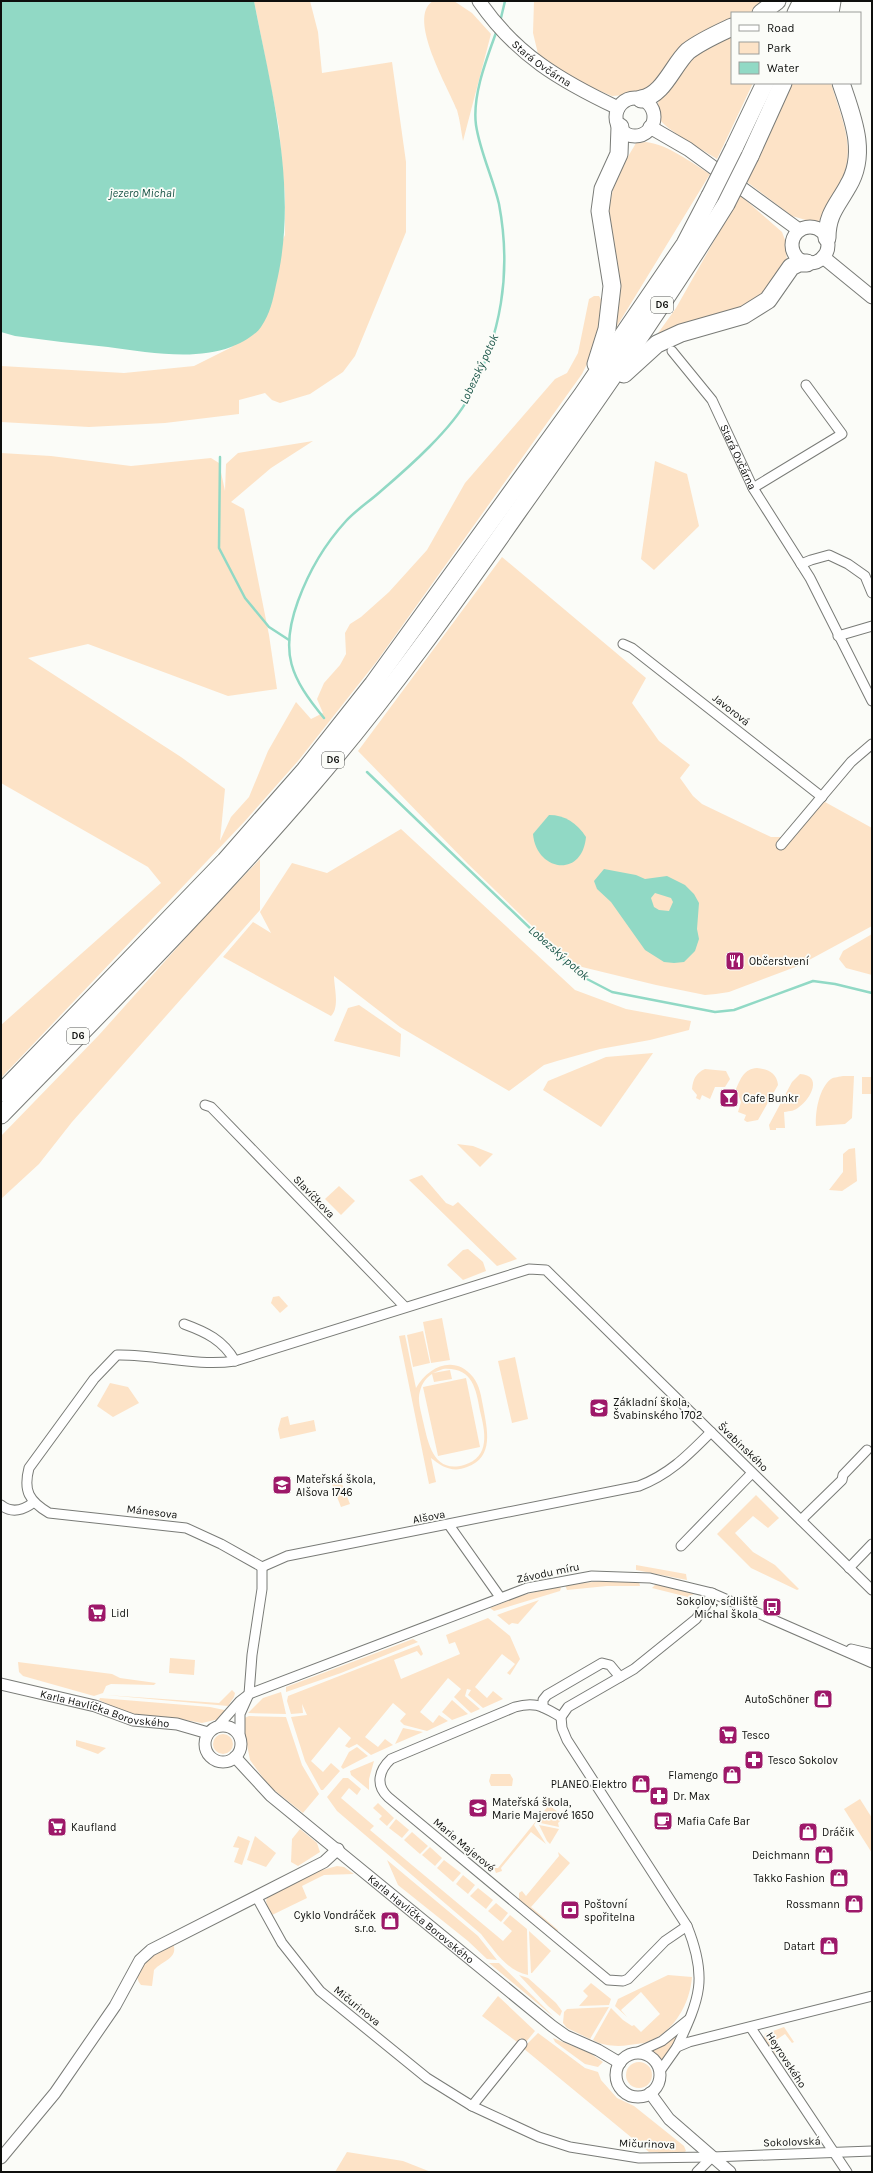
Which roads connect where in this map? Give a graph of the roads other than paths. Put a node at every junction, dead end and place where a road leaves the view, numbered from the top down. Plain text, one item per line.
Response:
1 (479, 1) edge
2 (777, 1) edge
3 (802, 1) edge
4 (819, 1) edge
5 (832, 1) edge
6 (762, 12) edge
7 (796, 12) edge
8 (814, 12) edge
9 (830, 12) edge
10 (731, 28) edge
11 (765, 84) edge
12 (783, 84) edge
13 (842, 84) edge
14 (641, 99) junction
15 (618, 108) junction
16 (620, 127) junction
17 (650, 127) junction
18 (799, 230) junction
19 (827, 238) junction
20 (823, 257) junction
21 (807, 263) junction
22 (872, 297) edge
23 (672, 351) dead end
24 (806, 385) dead end
25 (588, 399) junction
26 (753, 488) junction
27 (801, 564) junction
28 (872, 593) edge
29 (872, 626) edge
30 (838, 636) junction
31 (624, 644) dead end
32 (872, 701) edge
33 (872, 744) edge
34 (822, 797) junction
35 (781, 845) dead end
36 (1, 1094) edge
37 (205, 1105) dead end
38 (1, 1115) edge
39 (405, 1307) junction
40 (184, 1324) dead end
41 (235, 1361) junction
42 (711, 1432) junction
43 (867, 1450) dead end
44 (752, 1473) junction
45 (34, 1502) junction
46 (1, 1505) edge
47 (801, 1520) junction
48 (449, 1525) junction
49 (872, 1544) edge
50 (681, 1546) dead end
51 (262, 1567) junction
52 (849, 1568) junction
53 (872, 1590) edge
54 (712, 1593) junction
55 (500, 1597) junction
56 (834, 1646) junction
57 (872, 1654) edge
58 (872, 1663) edge
59 (620, 1677) junction
60 (1, 1684) edge
61 (249, 1694) junction
62 (543, 1707) junction
63 (561, 1717) junction
64 (212, 1730) junction
65 (240, 1737) junction
66 (235, 1758) junction
67 (338, 1849) junction
68 (256, 1896) junction
69 (687, 1926) junction
70 (872, 1996) edge
71 (692, 2016) junction
72 (751, 2028) junction
73 (522, 2044) dead end
74 (677, 2047) junction
75 (636, 2053) junction
76 (620, 2063) junction
77 (660, 2071) junction
78 (650, 2093) junction
79 (472, 2106) junction
80 (872, 2151) edge
81 (835, 2153) junction
82 (712, 2157) junction
83 (1, 2158) edge
84 (697, 2172) edge
85 (730, 2172) edge
86 (847, 2172) edge

1 - 15 main road, Stará Ovčárna
2 - 6 highway
3 - 7 highway
4 - 8 highway
5 - 9 highway
10 - 14 highway
11 - 25 highway, D6, bridge
12 - 25 highway, D6, bridge
13 - 19 highway
14 - 15 main road
14 - 17 main road
15 - 16 main road
16 - 17 main road
16 - 25 highway
17 - 18 main road
18 - 19 main road
18 - 21 main road
19 - 20 main road
20 - 21 main road
20 - 22 main road
21 - 25 highway
23 - 26 street, Stará Ovčárna
24 - 26 street
25 - 36 highway, D6
25 - 38 highway, D6
26 - 27 street, Stará Ovčárna
27 - 28 street
27 - 30 street, Stará Ovčárna
29 - 30 street
30 - 32 street, Stará Ovčárna
31 - 34 street, Javorová
33 - 34 street
34 - 35 street
37 - 39 street, Slavíčkova
39 - 41 street
39 - 42 street, Švabinského
40 - 41 street
41 - 45 street
42 - 44 street, Švabinského
42 - 48 street, Alšova
43 - 47 street
44 - 47 street, Švabinského
44 - 50 street
45 - 46 street
45 - 51 street, Mánesova
47 - 52 street, Švabinského
48 - 51 street, Alšova
48 - 55 street
49 - 52 street
51 - 61 street
52 - 53 street, Švabinského
54 - 55 street, Závodu míru
54 - 56 street, Závodu míru
54 - 59 street
55 - 61 street, Závodu míru
56 - 57 street, Závodu míru
56 - 58 street, Závodu míru
59 - 62 street
59 - 63 street
60 - 64 street, Karla Havlíčka Borovského
61 - 64 street, Závodu míru
61 - 65 street
62 - 63 street, Marie Majerové
62 - 69 street, Marie Majerové
63 - 69 street
64 - 65 street
64 - 66 street
65 - 66 street
66 - 67 street, Karla Havlíčka Borovského
67 - 68 street
67 - 76 street, Karla Havlíčka Borovského
68 - 79 street, Mičurinova
68 - 83 street
69 - 71 street
70 - 72 street
71 - 74 street
71 - 75 street
72 - 74 street, Heyrovského
72 - 81 street, Heyrovského
73 - 79 street
74 - 77 street
75 - 76 street
75 - 77 street
76 - 78 street
77 - 78 street
78 - 82 street
79 - 82 street, Mičurinova
80 - 81 street, Sokolovská
81 - 82 street, Sokolovská
81 - 86 street, Heyrovského
82 - 84 street
82 - 85 street

